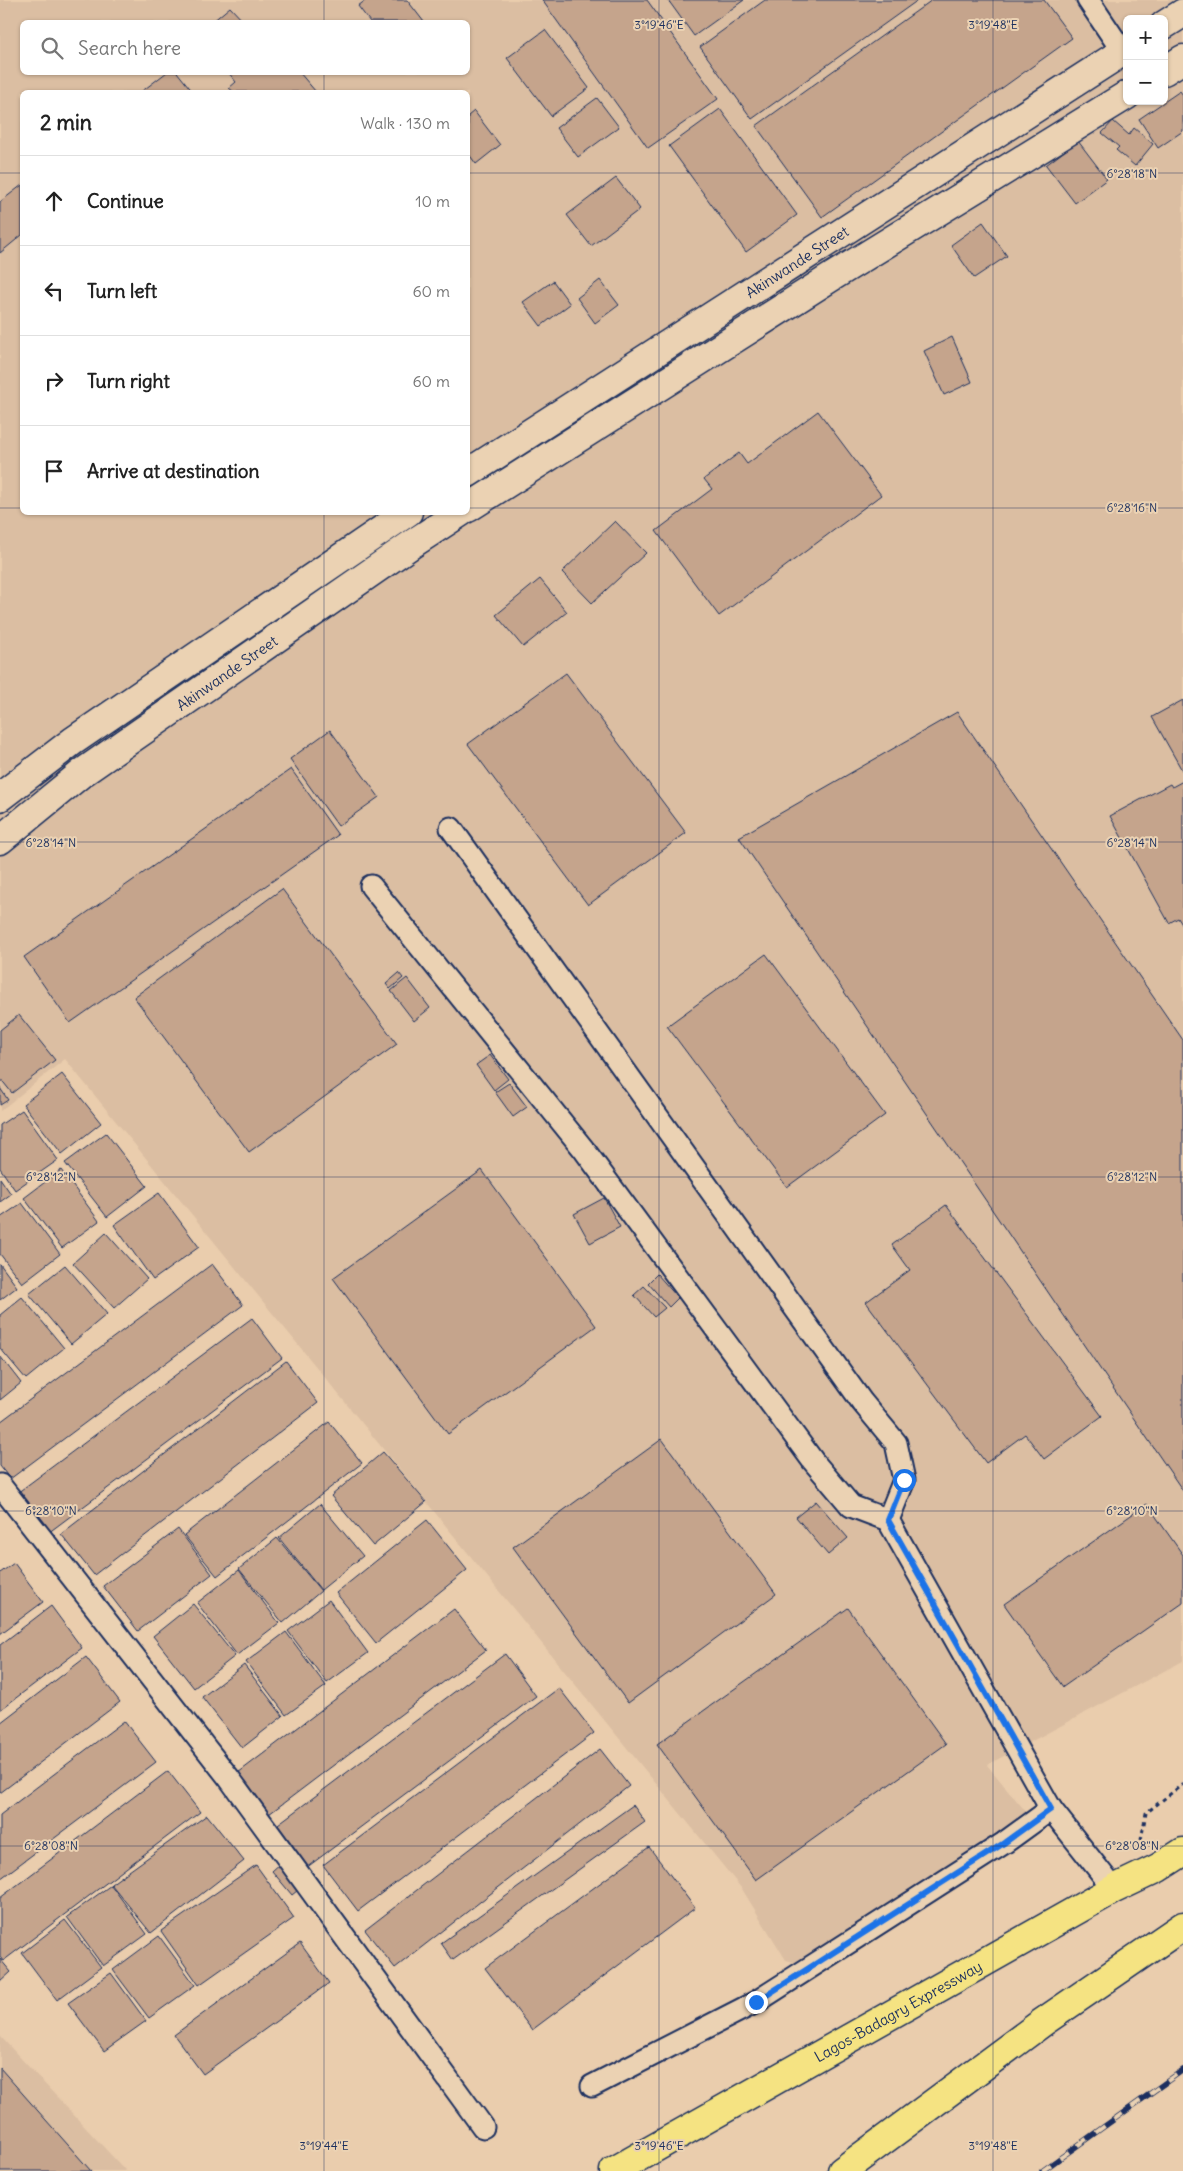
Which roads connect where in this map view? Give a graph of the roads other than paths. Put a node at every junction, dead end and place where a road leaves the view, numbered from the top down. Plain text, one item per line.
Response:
1 (1088, 0) edge
2 (1183, 13) edge
3 (1168, 22) edge
4 (1123, 50) edge
5 (1123, 54) edge
6 (1183, 59) edge
7 (1168, 68) edge
8 (1123, 97) edge
9 (470, 472) edge
10 (470, 507) edge
11 (404, 515) edge
12 (456, 515) edge
13 (0, 796) edge
14 (451, 828) dead end
15 (0, 840) edge
16 (371, 886) dead end
17 (0, 1485) edge
18 (888, 1520) junction
19 (1051, 1809) junction
20 (1183, 1852) edge
21 (1114, 1889) junction
22 (1183, 1926) edge
23 (592, 2086) dead end
24 (483, 2127) dead end
25 (614, 2171) edge
26 (842, 2171) edge

1 - 4 lane
2 - 3 street
5 - 9 street, Akinwande Street
6 - 7 street
8 - 10 street, Akinwande Street
11 - 13 street, Akinwande Street
12 - 15 street, Akinwande Street
14 - 18 lane
16 - 18 lane
17 - 24 lane
18 - 19 lane
19 - 21 lane
19 - 23 lane
20 - 21 main road, Lagos-Badagry Expressway
21 - 25 main road, Lagos-Badagry Expressway
22 - 26 main road

